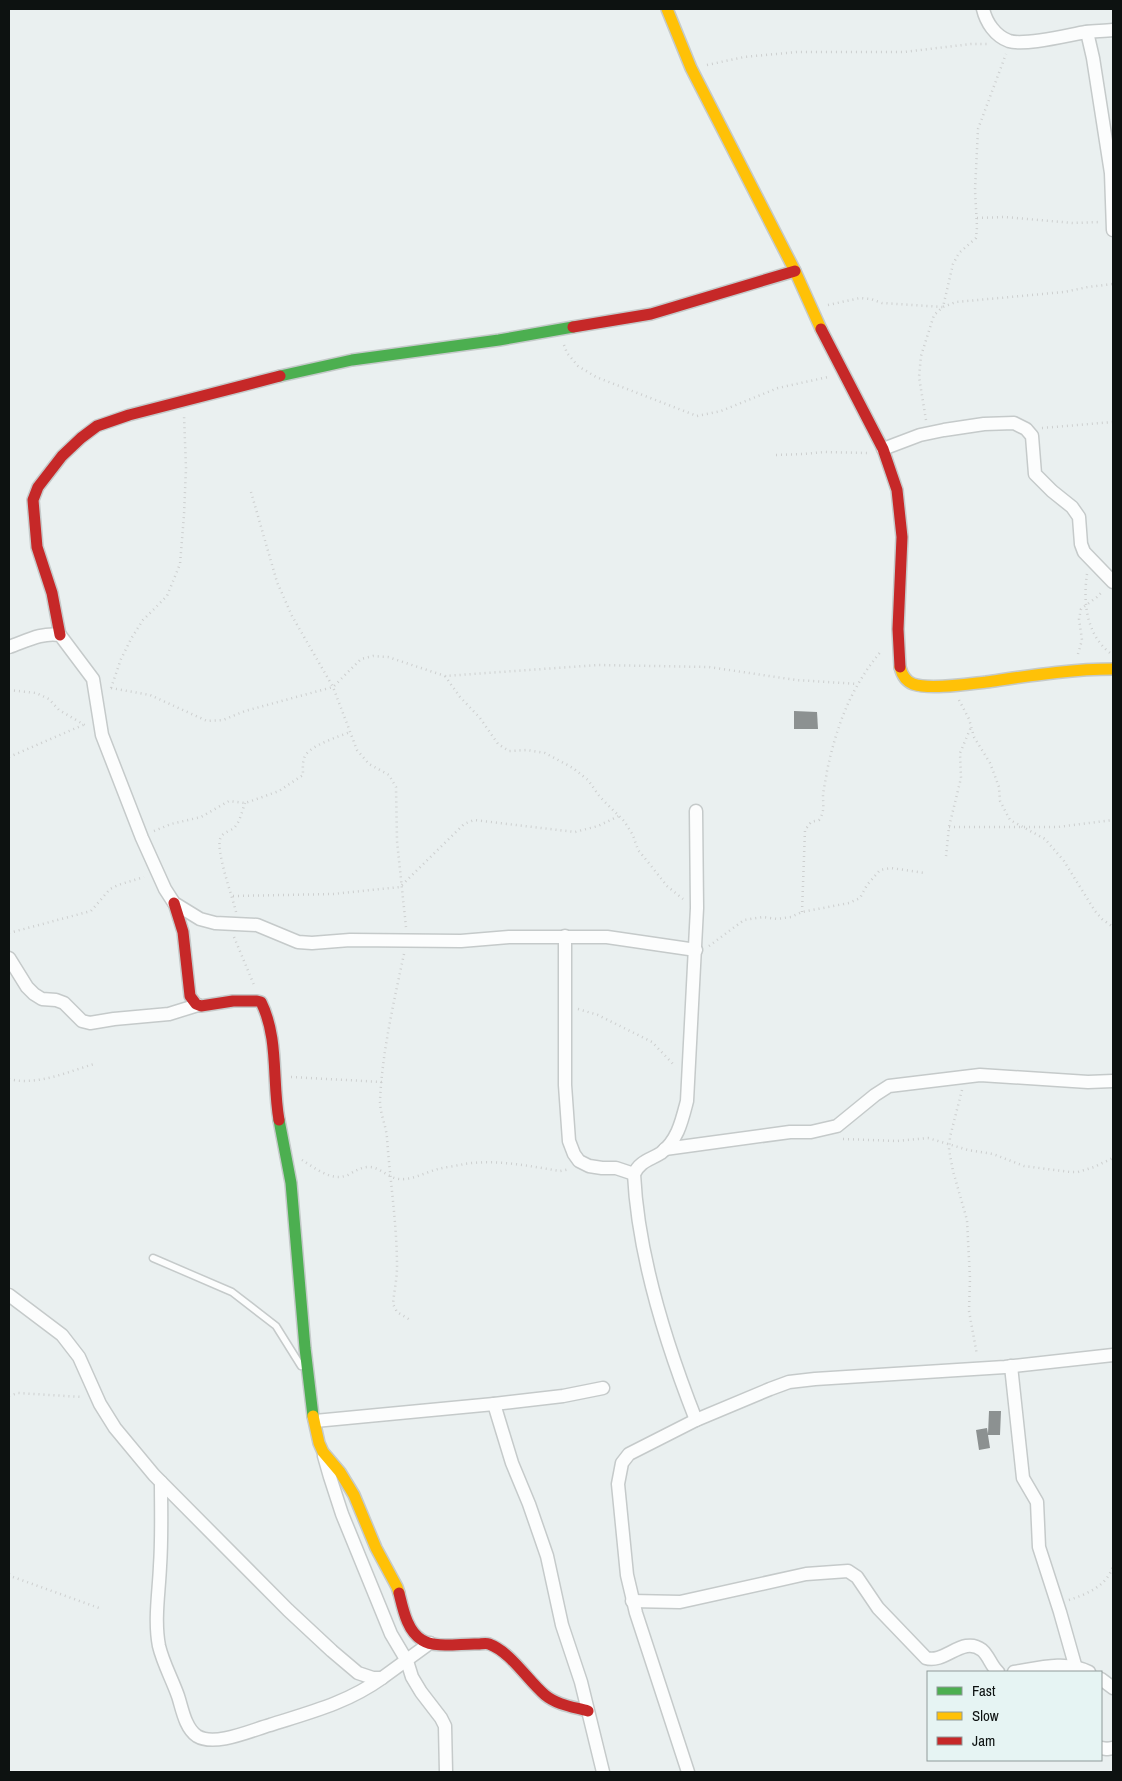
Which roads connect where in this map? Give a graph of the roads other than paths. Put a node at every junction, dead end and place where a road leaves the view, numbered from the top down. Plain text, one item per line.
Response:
1 (667, 9) edge
2 (983, 9) edge
3 (1113, 30) edge
4 (1087, 32) junction
5 (1113, 226) edge
6 (795, 271) junction
7 (883, 449) junction
8 (1111, 579) edge
9 (60, 635) junction
10 (9, 647) edge
11 (1113, 669) edge
12 (696, 811) dead end
13 (174, 904) junction
14 (565, 936) junction
15 (696, 952) junction
16 (9, 958) edge
17 (198, 1005) junction
18 (1113, 1081) edge
19 (665, 1148) junction
20 (634, 1174) junction
21 (153, 1258) dead end
22 (9, 1295) edge
23 (1113, 1355) edge
24 (1011, 1366) junction
25 (309, 1380) junction
26 (602, 1388) dead end
27 (494, 1404) junction
28 (696, 1420) junction
29 (315, 1421) junction
30 (323, 1452) junction
31 (161, 1482) junction
32 (632, 1601) junction
33 (430, 1643) junction
34 (407, 1661) junction
35 (1076, 1670) edge
36 (997, 1671) edge
37 (1021, 1671) edge
38 (382, 1678) junction
39 (1102, 1680) edge
40 (1113, 1688) edge
41 (588, 1711) junction
42 (446, 1772) edge
43 (603, 1772) edge
44 (688, 1772) edge

1 - 6 street
2 - 4 street
3 - 4 street
4 - 5 street
6 - 7 street
6 - 9 street
7 - 8 street
7 - 11 street
9 - 10 street
9 - 13 street
12 - 15 street
13 - 14 street
13 - 17 street
14 - 15 street
14 - 20 street
15 - 19 street
16 - 17 street
17 - 25 street
18 - 19 street
19 - 20 street
20 - 28 street
21 - 25 lane
22 - 31 street
23 - 24 street
24 - 28 street
24 - 35 street
25 - 29 street
26 - 27 street
27 - 29 street
27 - 41 street
28 - 32 street
29 - 30 street
30 - 33 street
30 - 34 street
31 - 38 street
31 - 38 street
32 - 36 street
32 - 44 street
33 - 34 street
33 - 41 street
34 - 38 street
34 - 42 street
35 - 37 street
39 - 40 street
41 - 43 street

